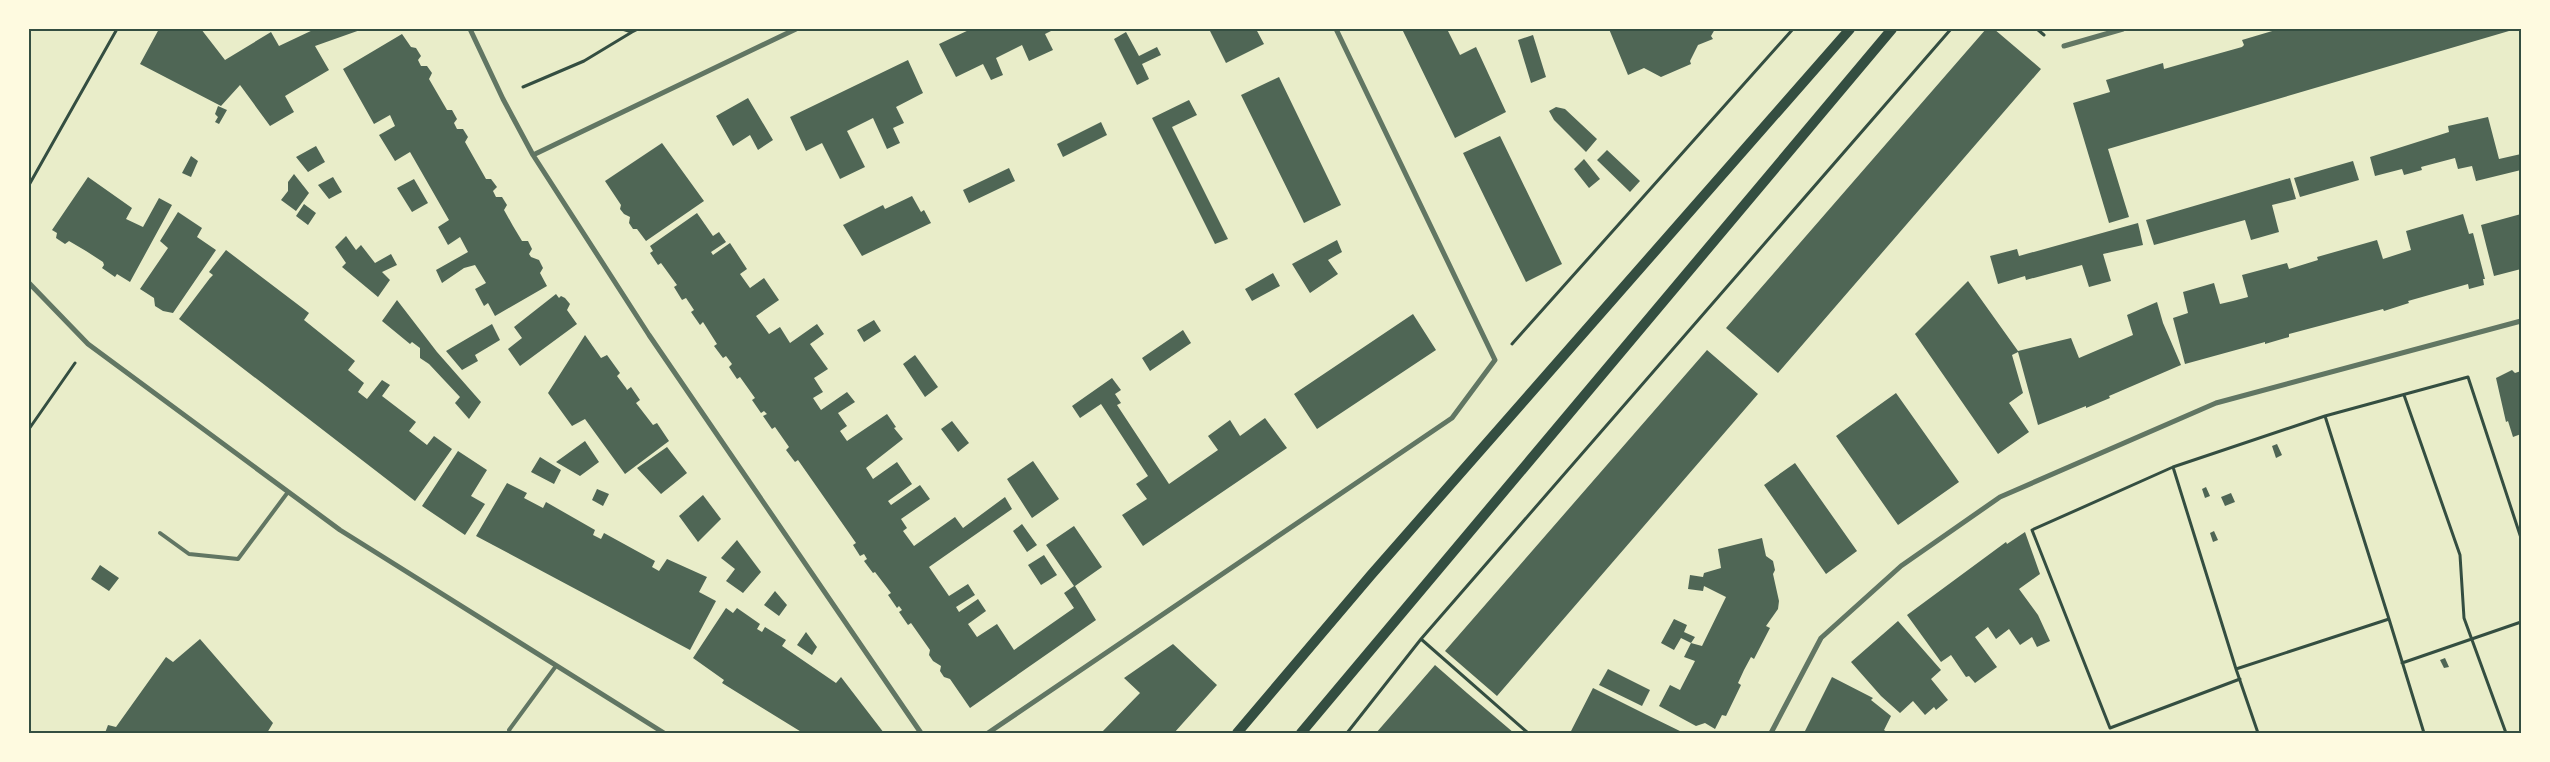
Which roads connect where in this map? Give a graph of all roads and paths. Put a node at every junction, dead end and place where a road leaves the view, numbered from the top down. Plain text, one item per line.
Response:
1 (117, 29) edge
2 (470, 29) edge
3 (622, 29) edge
4 (638, 29) edge
5 (796, 29) edge
6 (1336, 29) edge
7 (1793, 29) edge
8 (1850, 29) edge
9 (1892, 29) edge
10 (1951, 29) edge
11 (2123, 29) edge
12 (632, 32) junction
13 (2064, 46) dead end
14 (503, 99) junction
15 (533, 155) junction
16 (29, 185) edge
17 (29, 284) edge
18 (2521, 321) edge
19 (88, 344) junction
20 (1495, 360) junction
21 (2404, 395) junction
22 (2325, 416) junction
23 (29, 430) edge
24 (2173, 467) junction
25 (288, 492) junction
26 (160, 533) dead end
27 (2521, 538) edge
28 (2389, 618) junction
29 (2521, 622) edge
30 (1421, 639) junction
31 (2471, 639) junction
32 (2402, 664) junction
33 (556, 666) junction
34 (2236, 669) junction
35 (2240, 679) junction
36 (510, 733) edge
37 (664, 733) edge
38 (921, 733) edge
39 (988, 733) edge
40 (1237, 733) edge
41 (1301, 733) edge
42 (1347, 733) edge
43 (1528, 733) edge
44 (1771, 733) edge
45 (2258, 733) edge
46 (2424, 733) edge
47 (2506, 733) edge

1 - 16 path
2 - 14 street
3 - 12 path
4 - 12 path
5 - 15 street
6 - 20 street
7 - 20 path
8 - 40 main road
9 - 41 main road
10 - 30 path
11 - 13 street
12 - 14 path
14 - 15 street
15 - 38 street
17 - 19 street
18 - 44 street
19 - 23 path
19 - 25 street
20 - 39 street
21 - 22 path
21 - 27 path
21 - 31 path
22 - 24 path
22 - 28 path
24 - 34 path
24 - 35 path
25 - 26 lane
25 - 33 street
28 - 32 path
28 - 34 path
29 - 31 path
30 - 42 path
30 - 43 path
31 - 32 path
31 - 47 path
32 - 46 path
33 - 36 lane
33 - 37 street
34 - 35 path
35 - 45 path

